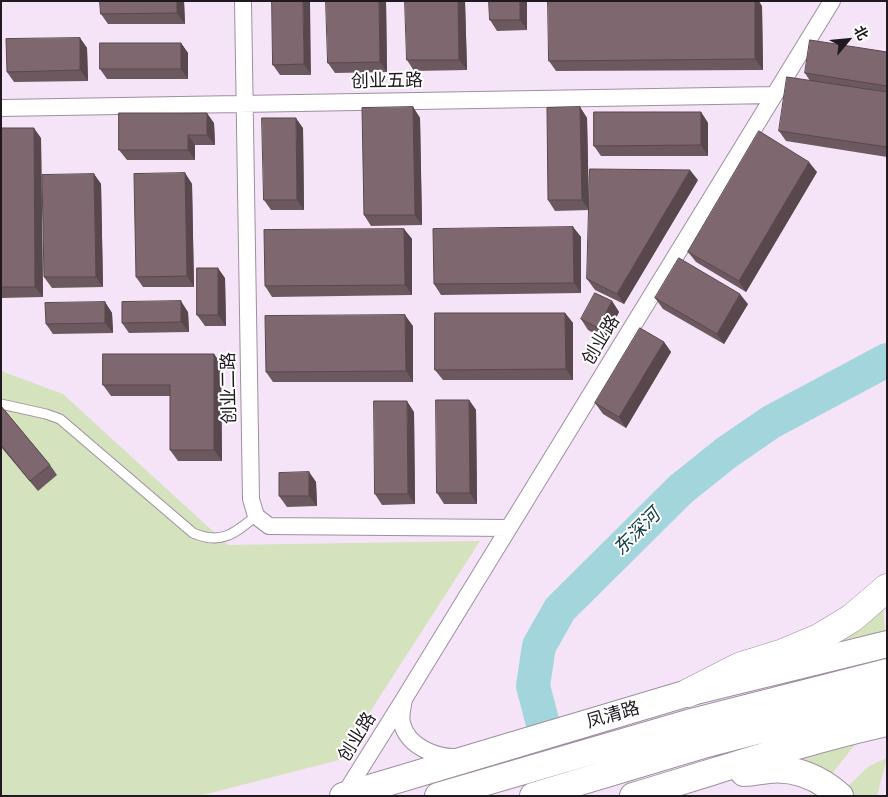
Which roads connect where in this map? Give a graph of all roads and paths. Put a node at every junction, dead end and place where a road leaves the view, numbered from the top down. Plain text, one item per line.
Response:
1 (243, 1) edge
2 (832, 1) edge
3 (774, 95) junction
4 (245, 104) junction
5 (1, 108) edge
6 (1, 404) edge
7 (256, 516) junction
8 (509, 528) junction
9 (887, 588) edge
10 (887, 644) edge
11 (887, 672) edge
12 (688, 693) junction
13 (887, 697) edge
14 (404, 699) junction
15 (887, 723) edge
16 (469, 756) junction
17 (711, 773) junction
18 (344, 796) edge
19 (438, 796) edge
20 (533, 796) edge
21 (633, 796) edge
22 (840, 796) edge

1 - 4 street, 创业二路
2 - 3 street, 创业路
3 - 4 street, 创业五路
3 - 8 street, 创业路
4 - 5 street, 创业五路
4 - 7 street, 创业二路
6 - 7 lane
7 - 8 street
8 - 14 street, 创业路
9 - 12 highway
10 - 12 main road, 凤清路
11 - 19 main road, 凤清路
12 - 16 main road, 凤清路
13 - 20 main road
14 - 16 street, 创业路
14 - 18 street, 创业路
15 - 17 main road
16 - 18 main road, 凤清路
17 - 21 main road
17 - 22 main road

